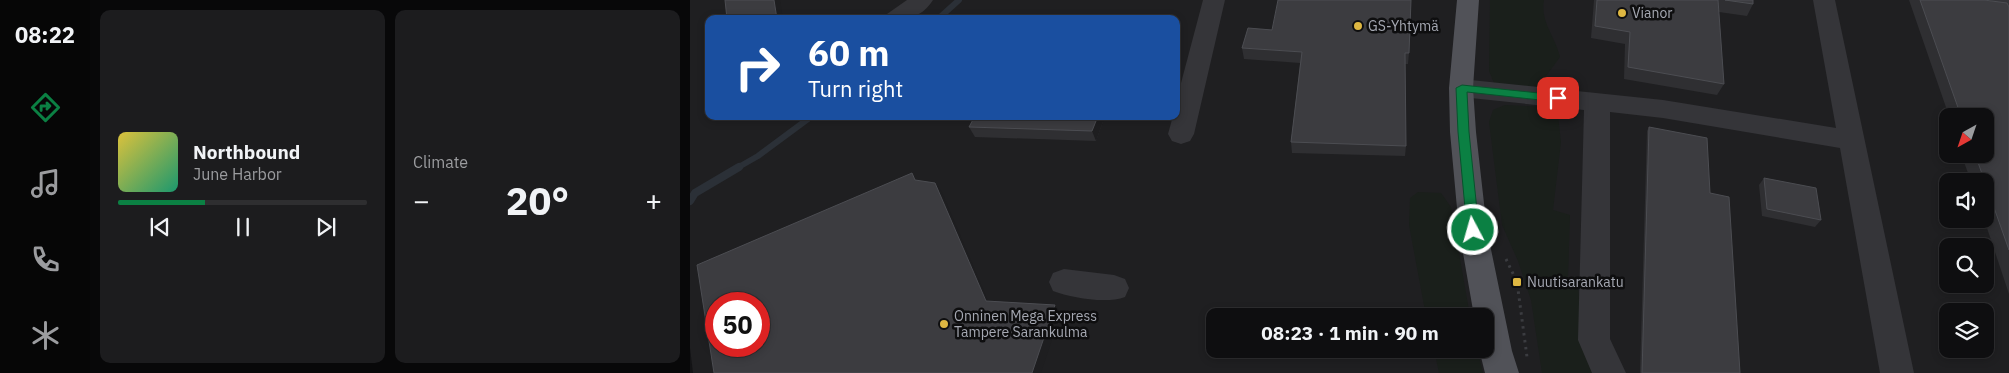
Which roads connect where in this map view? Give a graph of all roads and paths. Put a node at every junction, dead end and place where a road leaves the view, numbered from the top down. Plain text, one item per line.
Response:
1 (922, 0) edge
2 (1214, 0) edge
3 (1468, 0) edge
4 (1824, 0) edge
5 (2001, 0) edge
6 (2009, 1) edge
7 (901, 15) edge
8 (1462, 88) junction
9 (1597, 102) junction
10 (1181, 134) dead end
11 (1851, 140) junction
12 (1505, 256) dead end
13 (1064, 282) dead end
14 (1114, 288) dead end
15 (1528, 366) dead end
16 (1502, 373) edge
17 (1609, 373) edge
18 (1897, 373) edge

1 - 7 street
2 - 10 street
3 - 8 main road
4 - 11 street
5 - 6 street
8 - 9 street
8 - 16 main road
9 - 11 street
9 - 17 street
11 - 18 street
12 - 15 path
13 - 14 street

